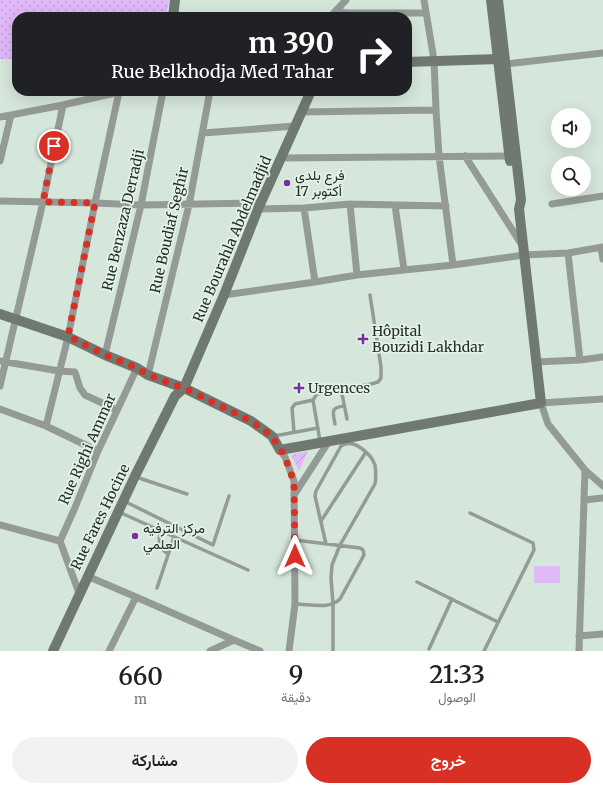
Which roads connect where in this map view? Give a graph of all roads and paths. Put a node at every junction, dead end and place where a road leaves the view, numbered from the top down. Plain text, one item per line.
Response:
1 (175, 0) edge
2 (346, 0) edge
3 (350, 0) edge
4 (424, 0) edge
5 (491, 0) edge
6 (498, 0) edge
7 (337, 10) joint
8 (174, 12) edge
9 (340, 12) edge
10 (345, 12) edge
11 (412, 13) edge
12 (426, 13) junction
13 (603, 53) edge
14 (434, 60) junction
15 (502, 61) junction
16 (412, 62) edge
17 (102, 96) edge
18 (122, 96) edge
19 (162, 96) edge
20 (209, 96) edge
21 (309, 96) edge
22 (63, 105) junction
23 (436, 110) junction
24 (302, 112) junction
25 (11, 115) junction
26 (0, 117) edge
27 (295, 126) junction
28 (203, 133) junction
29 (439, 156) junction
30 (465, 156) junction
31 (509, 156) junction
32 (281, 158) junction
33 (0, 161) edge
34 (603, 196) edge
35 (0, 201) edge
36 (43, 202) junction
37 (95, 203) junction
38 (350, 204) junction
39 (552, 204) dead end
40 (141, 205) junction
41 (189, 205) junction
42 (395, 205) junction
43 (259, 206) junction
44 (446, 206) junction
45 (304, 208) junction
46 (519, 209) junction
47 (602, 247) edge
48 (524, 251) junction
49 (568, 253) junction
50 (603, 259) edge
51 (453, 265) junction
52 (404, 270) junction
53 (357, 275) junction
54 (316, 282) junction
55 (370, 295) dead end
56 (224, 296) junction
57 (0, 314) edge
58 (15, 318) junction
59 (68, 336) junction
60 (105, 355) junction
61 (603, 357) edge
62 (580, 360) junction
63 (3, 361) edge
64 (536, 362) junction
65 (137, 368) junction
66 (59, 371) junction
67 (148, 375) junction
68 (0, 386) edge
69 (184, 388) junction
70 (342, 390) junction
71 (175, 396) joint
72 (603, 399) edge
73 (313, 400) junction
74 (541, 403) junction
75 (344, 406) junction
76 (0, 409) edge
77 (117, 410) junction
78 (346, 419) dead end
79 (335, 424) dead end
80 (46, 426) junction
81 (318, 428) junction
82 (294, 432) junction
83 (272, 436) junction
84 (325, 442) junction
85 (280, 450) junction
86 (98, 451) junction
87 (366, 452) junction
88 (585, 470) junction
89 (135, 476) junction
90 (603, 486) edge
91 (187, 494) dead end
92 (230, 496) dead end
93 (294, 496) junction
94 (603, 498) edge
95 (584, 500) junction
96 (123, 501) junction
97 (118, 512) junction
98 (470, 513) dead end
99 (321, 521) junction
100 (0, 525) edge
101 (160, 530) junction
102 (174, 537) junction
103 (60, 540) junction
104 (294, 540) junction
105 (326, 544) junction
106 (213, 545) junction
107 (340, 545) junction
108 (211, 553) junction
109 (168, 554) junction
110 (248, 570) dead end
111 (87, 576) junction
112 (417, 582) dead end
113 (157, 588) dead end
114 (80, 593) junction
115 (136, 597) junction
116 (452, 599) junction
117 (295, 604) junction
118 (333, 604) junction
119 (498, 622) junction
120 (603, 634) edge
121 (579, 636) junction
122 (234, 640) junction
123 (242, 648) edge
124 (429, 649) dead end
125 (53, 651) edge
126 (109, 651) edge
127 (210, 651) edge
128 (260, 651) edge
129 (289, 651) edge
130 (333, 651) edge
131 (484, 651) edge
132 (579, 651) edge

1 - 8 street
2 - 7 street
3 - 10 street
4 - 12 street
5 - 15 street
6 - 15 street
7 - 9 street
11 - 12 street
12 - 14 street
13 - 15 street
14 - 15 street
14 - 16 street
14 - 23 street
15 - 31 street
15 - 46 street
17 - 22 street
18 - 37 street
19 - 40 street, Rue Benzaza Derradji
20 - 28 street, Rue Boudiaf Seghir
21 - 24 street, Rue Bourahla Abdelmadjid
22 - 25 street
22 - 36 street
23 - 24 street
23 - 29 street
24 - 27 street, Rue Bourahla Abdelmadjid
25 - 26 street
25 - 33 street
27 - 28 street
27 - 32 street, Rue Bourahla Abdelmadjid
28 - 41 street, Rue Boudiaf Seghir
29 - 30 street
29 - 32 street
29 - 44 street
30 - 31 street
30 - 48 street
31 - 46 street
32 - 43 street, Rue Bourahla Abdelmadjid
34 - 39 street
35 - 36 street
36 - 37 street
36 - 58 street
37 - 40 street
37 - 59 street
38 - 42 street
38 - 45 street
38 - 53 street
40 - 41 street
40 - 60 street, Rue Benzaza Derradji
41 - 43 street
41 - 67 street, Rue Boudiaf Seghir
42 - 44 street
42 - 52 street
43 - 45 street
43 - 56 street, Rue Bourahla Abdelmadjid
44 - 51 street
45 - 54 street
46 - 48 street
47 - 49 street
47 - 50 street
48 - 49 street
48 - 51 street
48 - 64 street
49 - 62 street
51 - 52 street
52 - 53 street
53 - 54 street
54 - 56 street
55 - 70 lane
56 - 69 street, Rue Bourahla Abdelmadjid
57 - 58 street
58 - 59 street
58 - 63 street
59 - 60 street
59 - 66 street
60 - 65 street
61 - 62 street
62 - 64 street
63 - 66 street
63 - 68 street
64 - 74 street
65 - 67 street
65 - 77 street, Rue Righi Ammar
66 - 77 street
66 - 80 street
67 - 69 street
69 - 71 street, Rue Bourahla Abdelmadjid
69 - 83 street
70 - 73 lane
70 - 75 lane
71 - 89 street, Rue Fares Hocine
72 - 74 street
73 - 81 lane
73 - 82 lane
74 - 84 street
74 - 88 street
75 - 78 lane
75 - 79 lane
76 - 80 street
77 - 86 street, Rue Righi Ammar
80 - 86 street
81 - 82 lane
81 - 84 lane
82 - 83 lane
83 - 85 street
84 - 85 street
84 - 93 street
85 - 93 street
86 - 103 street, Rue Righi Ammar
87 - 99 lane
87 - 99 lane
87 - 107 lane
88 - 90 street
88 - 95 street
89 - 91 lane
89 - 96 street, Rue Fares Hocine
92 - 106 lane
93 - 104 street
94 - 95 street
95 - 121 street
96 - 97 street, Rue Fares Hocine
96 - 106 lane
97 - 101 lane
97 - 111 street, Rue Fares Hocine
98 - 119 lane
99 - 105 lane
100 - 103 street
101 - 102 lane
101 - 109 lane
102 - 108 lane
102 - 109 lane
103 - 114 street
104 - 105 lane
104 - 117 street
105 - 107 lane
106 - 108 lane
107 - 118 lane
107 - 118 lane
108 - 110 lane
109 - 113 lane
111 - 114 street, Rue Fares Hocine
111 - 115 street
112 - 116 lane
114 - 125 street, Rue Fares Hocine
115 - 122 street
115 - 126 street
116 - 119 lane
116 - 124 lane
117 - 118 lane
117 - 129 street
118 - 130 lane
119 - 131 lane
120 - 121 street
121 - 132 street
122 - 123 street
122 - 127 street
123 - 128 street

